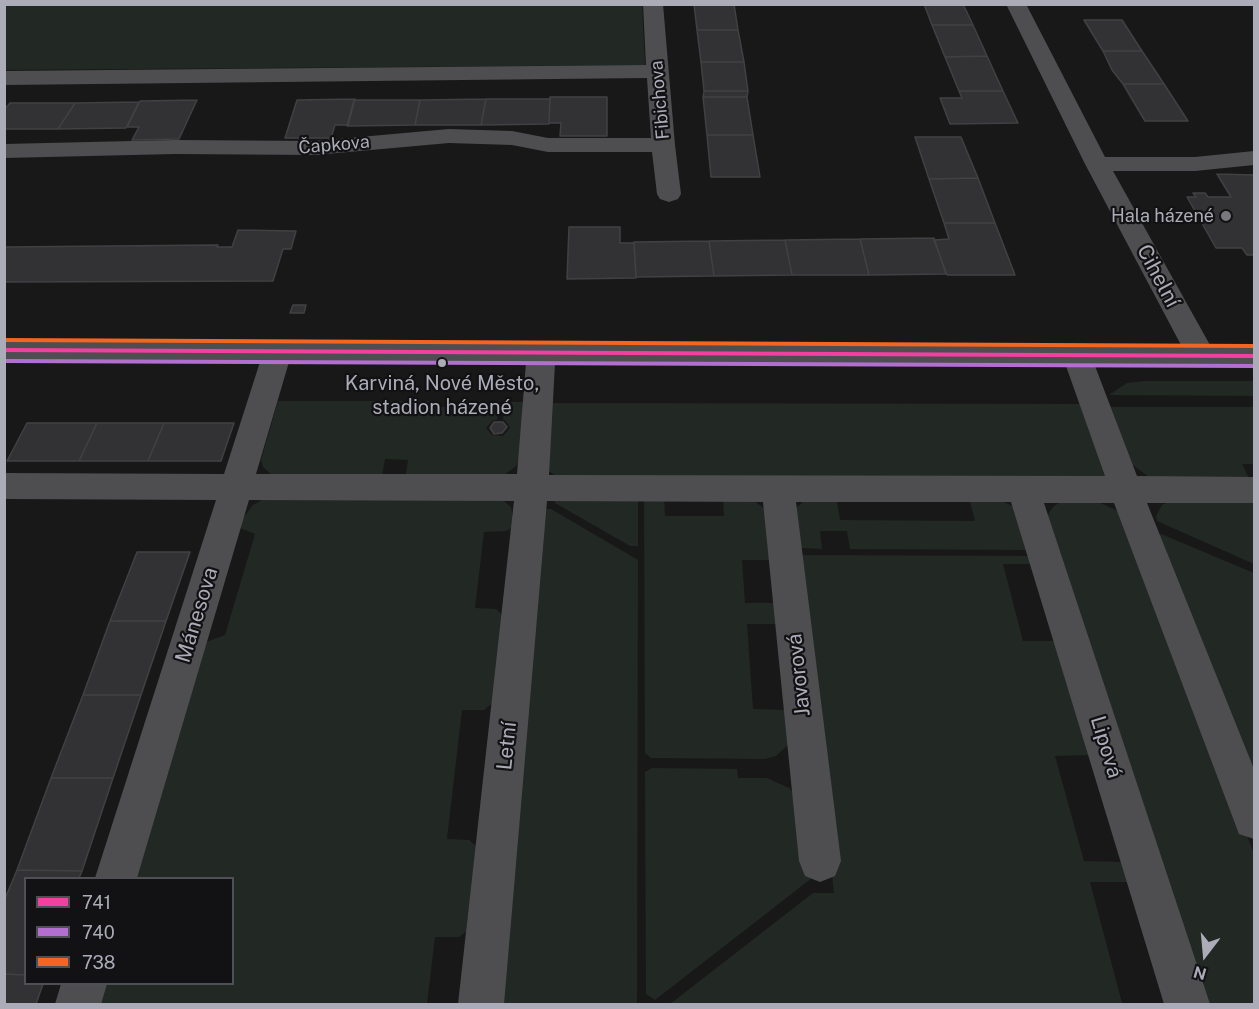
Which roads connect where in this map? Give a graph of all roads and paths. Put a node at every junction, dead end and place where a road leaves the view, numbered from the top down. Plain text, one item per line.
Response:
1 (652, 4) edge
2 (1016, 4) edge
3 (657, 71) junction
4 (4, 78) edge
5 (663, 145) junction
6 (4, 151) edge
7 (1254, 158) edge
8 (1097, 164) junction
9 (669, 194) dead end
10 (4, 350) edge
11 (278, 351) junction
12 (541, 353) junction
13 (1077, 356) junction
14 (1201, 356) junction
15 (1254, 356) edge
16 (4, 486) edge
17 (237, 486) junction
18 (532, 487) junction
19 (778, 488) junction
20 (1024, 490) junction
21 (1126, 490) junction
22 (1254, 490) edge
23 (1254, 819) edge
24 (820, 861) dead end
25 (117, 877) edge
26 (84, 985) edge
27 (78, 1005) edge
28 (481, 1005) edge
29 (1187, 1005) edge

1 - 3 street, Fibichova
2 - 8 street, Cihelní
3 - 4 street
3 - 5 street, Fibichova
5 - 6 street, Čapkova
5 - 9 street, Fibichova
7 - 8 street
8 - 14 street, Cihelní
10 - 11 street
11 - 12 street
11 - 17 street, Mánesova
12 - 13 street
12 - 18 street, Letní
13 - 14 street
13 - 21 street
14 - 15 street
16 - 17 street
17 - 18 street
17 - 25 street, Mánesova
18 - 19 street
18 - 28 street, Letní
19 - 20 street
19 - 24 street, Javorová
20 - 21 street
20 - 29 street, Lipová
21 - 22 street
21 - 23 street
26 - 27 street

